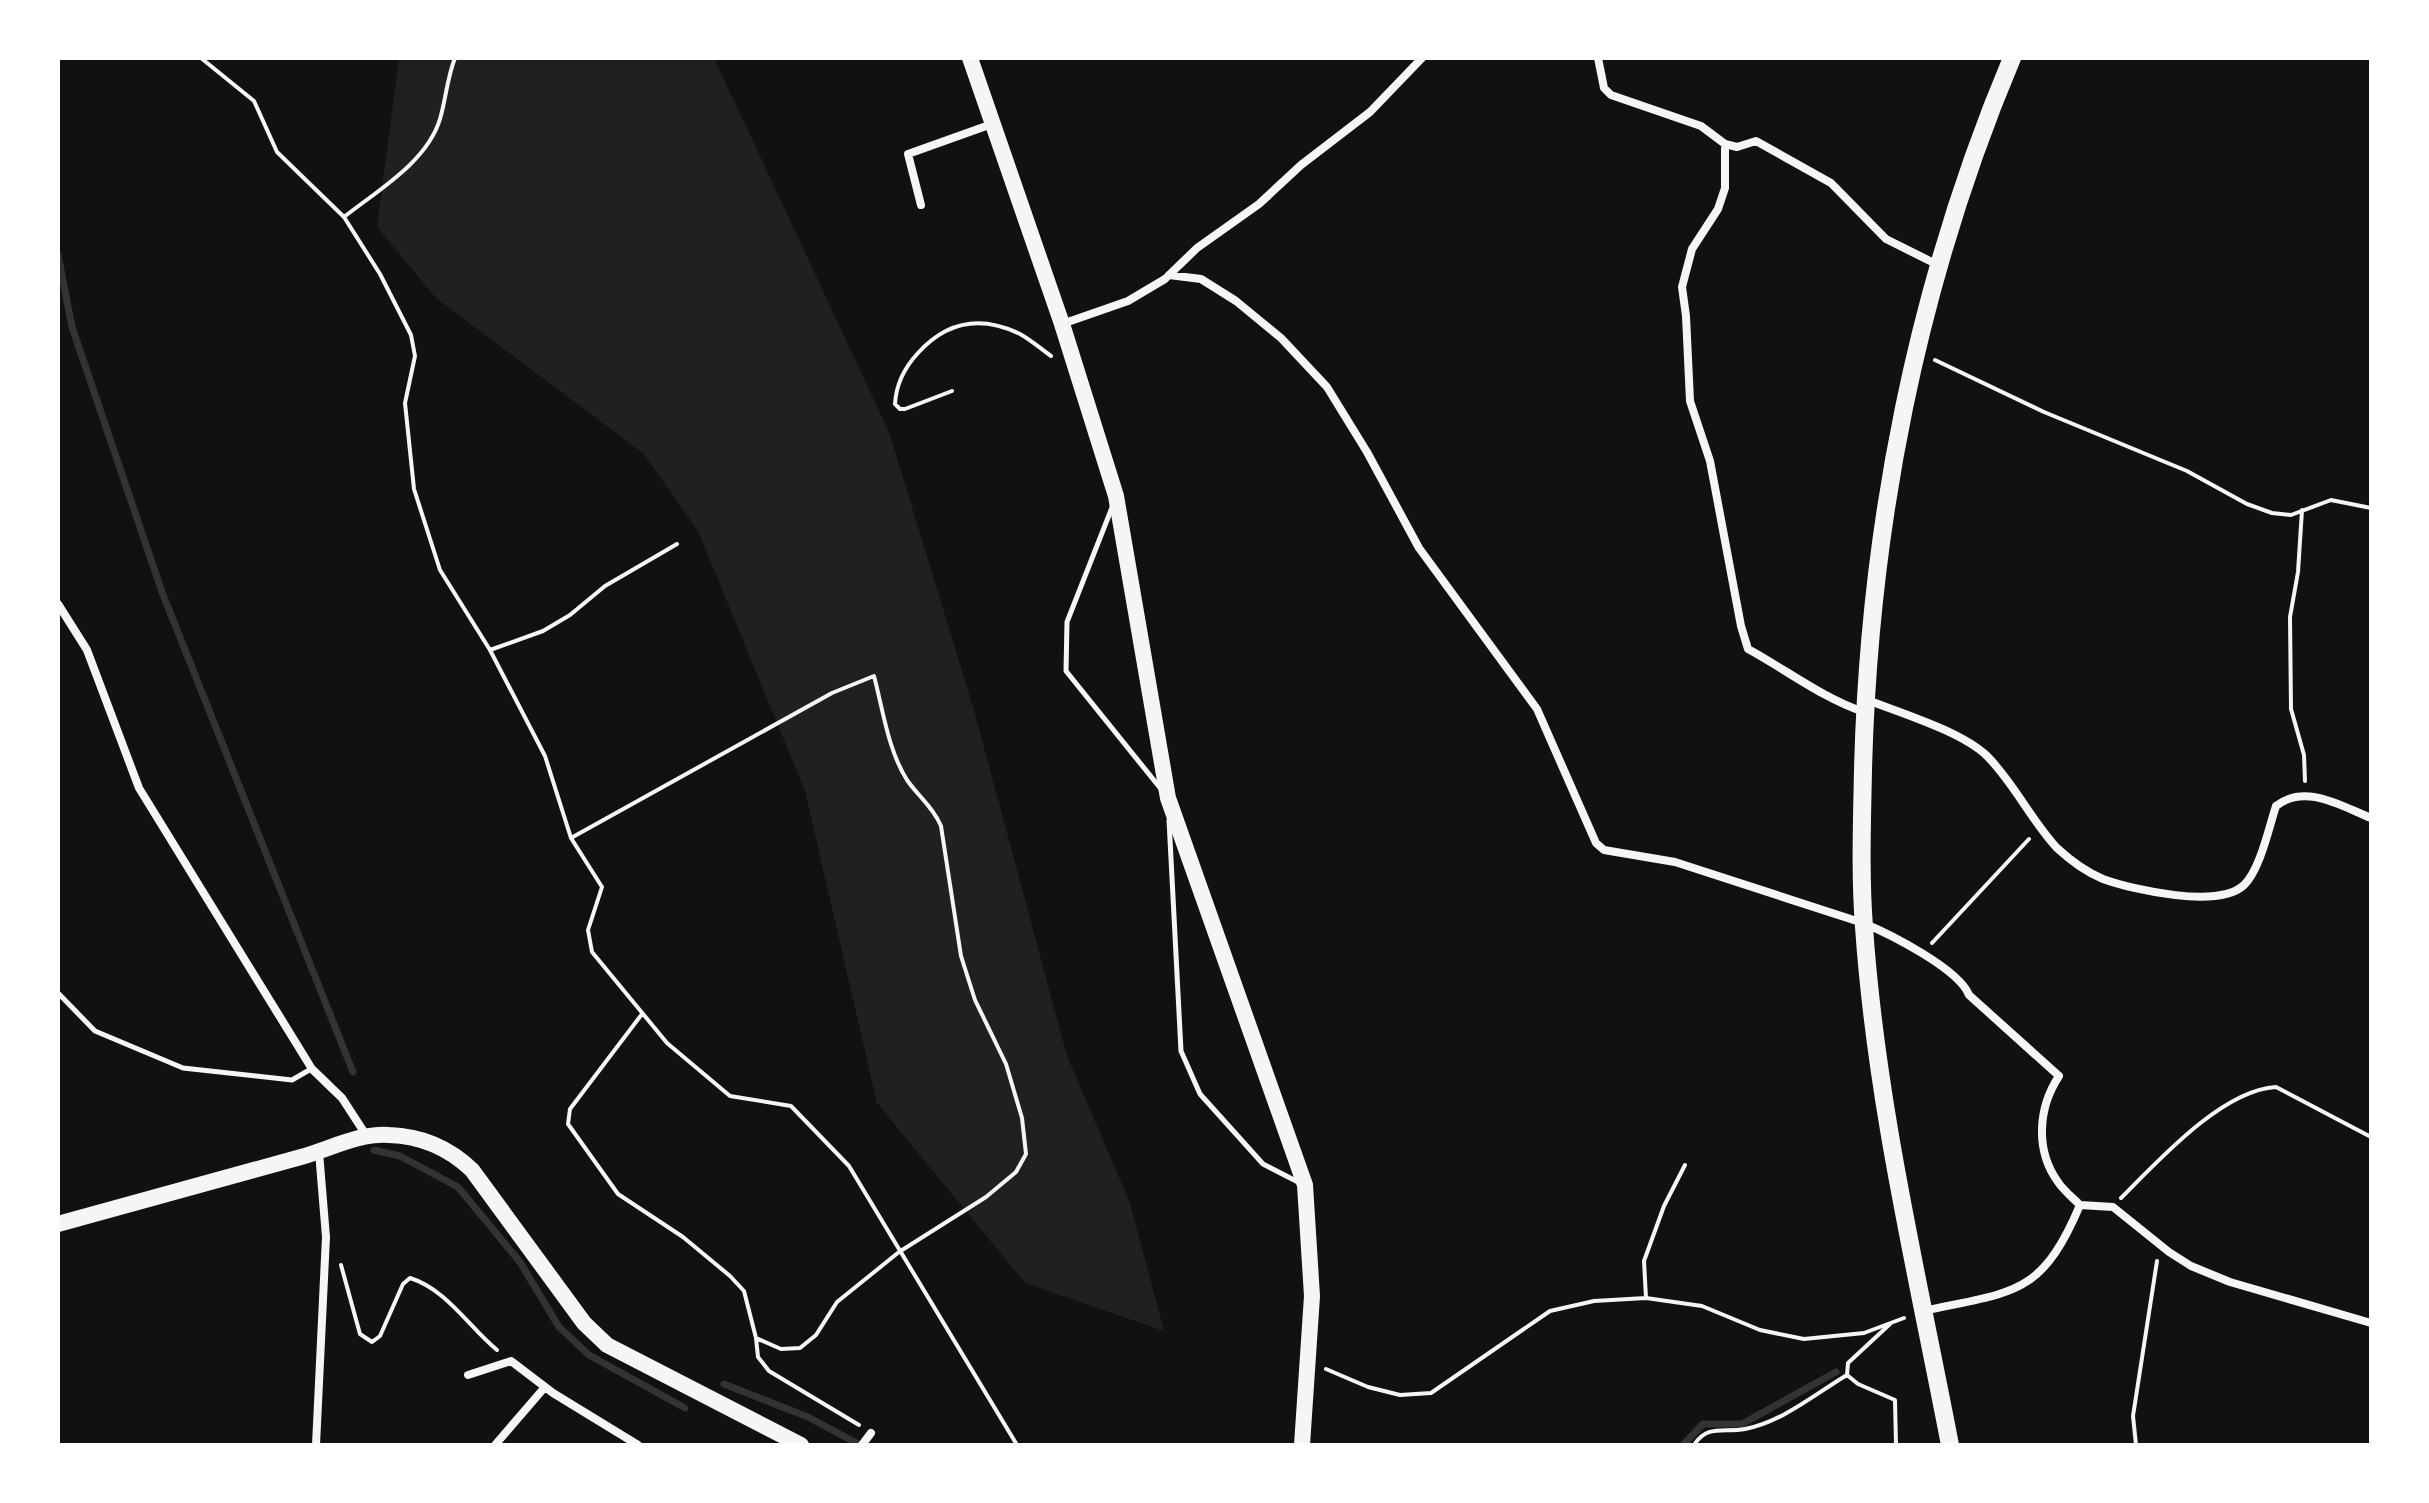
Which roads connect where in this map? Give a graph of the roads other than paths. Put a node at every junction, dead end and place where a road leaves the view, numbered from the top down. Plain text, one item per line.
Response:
1 (970, 58) edge
2 (1422, 58) edge
3 (1598, 58) edge
4 (2012, 58) edge
5 (992, 124) junction
6 (1725, 144) junction
7 (921, 205) dead end
8 (1938, 265) junction
9 (1169, 275) junction
10 (1062, 324) junction
11 (1116, 496) junction
12 (58, 604) edge
13 (1865, 706) junction
14 (1168, 798) junction
15 (2371, 818) edge
16 (1863, 923) junction
17 (58, 993) edge
18 (312, 1069) junction
19 (366, 1135) junction
20 (319, 1152) junction
21 (1305, 1185) junction
22 (2080, 1205) junction
23 (58, 1224) edge
24 (1921, 1312) junction
25 (2371, 1323) edge
26 (468, 1375) dead end
27 (545, 1387) junction
28 (871, 1433) road end
29 (316, 1445) edge
30 (495, 1445) edge
31 (638, 1445) edge
32 (801, 1445) edge
33 (862, 1445) edge
34 (1302, 1445) edge
35 (1950, 1445) edge

1 - 5 main road
2 - 9 street
3 - 6 street
4 - 8 main road
5 - 7 street
5 - 10 main road
6 - 8 street
6 - 13 street
8 - 13 main road
9 - 10 street
9 - 16 street
10 - 11 main road
11 - 14 main road
11 - 14 lane
12 - 18 street
13 - 15 street
13 - 16 main road
14 - 21 main road
14 - 21 lane
16 - 22 street
16 - 24 main road
17 - 18 lane
18 - 19 street
19 - 20 main road
19 - 32 main road
20 - 23 main road
20 - 29 street
21 - 34 main road
22 - 24 street
22 - 25 street
24 - 35 main road
26 - 27 street
27 - 30 street
27 - 31 street
28 - 33 street

